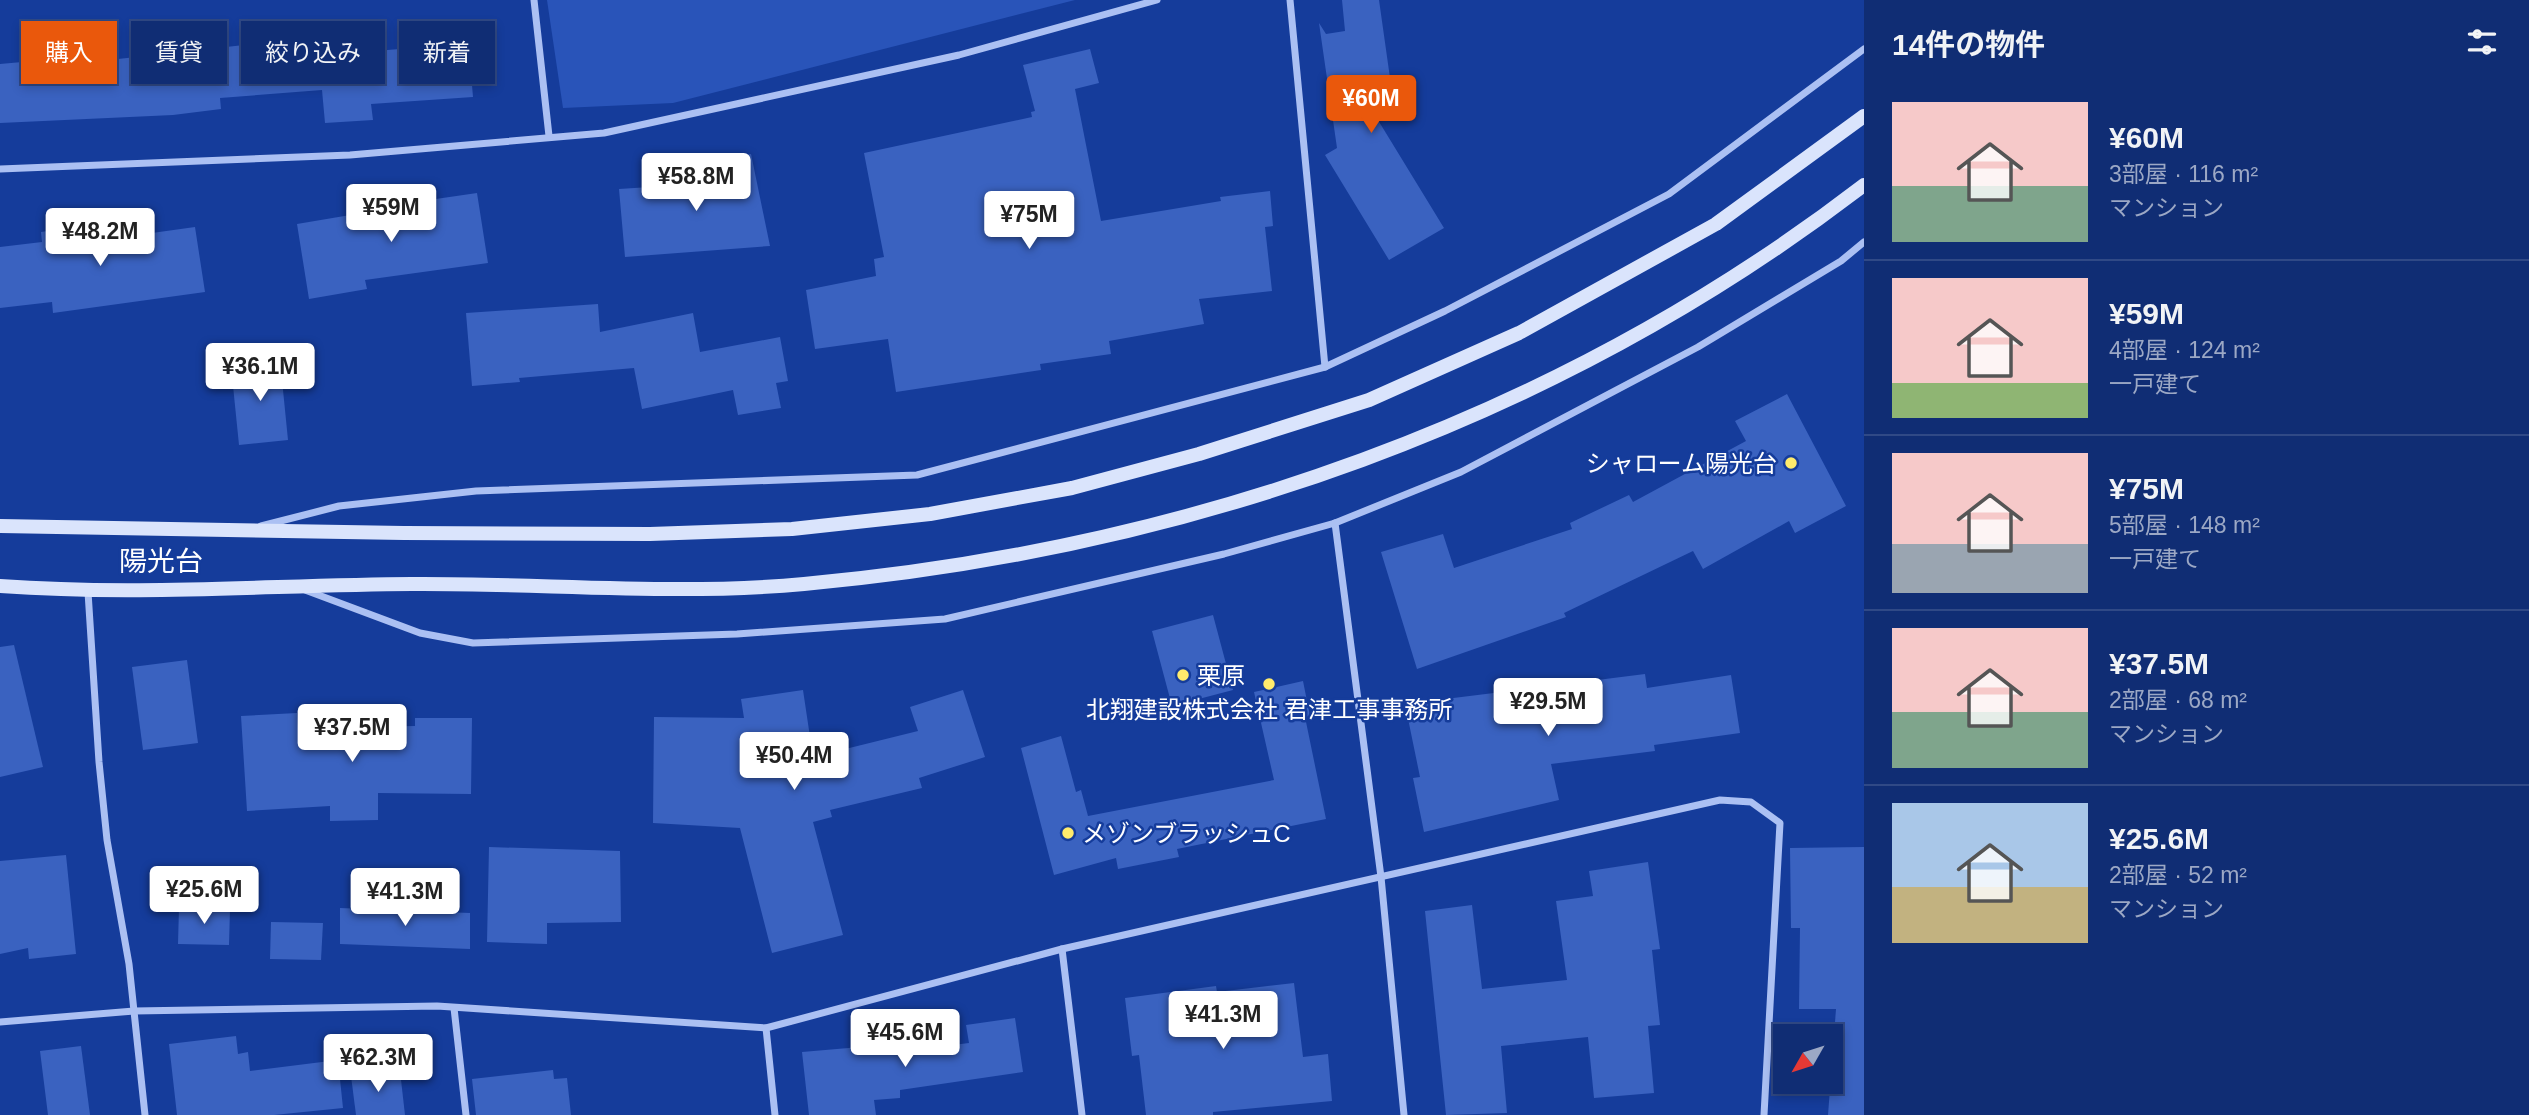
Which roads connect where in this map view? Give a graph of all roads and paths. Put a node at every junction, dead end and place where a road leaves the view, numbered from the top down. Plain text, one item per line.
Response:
1 (534, 0) edge
2 (1157, 0) edge
3 (1290, 0) edge
4 (1864, 49) edge
5 (1864, 116) edge
6 (549, 136) junction
7 (0, 169) edge
8 (1864, 185) edge
9 (1864, 242) edge
10 (1325, 367) junction
11 (1335, 523) junction
12 (0, 526) edge
13 (240, 531) junction
14 (0, 586) edge
15 (298, 587) junction
16 (88, 592) junction
17 (1381, 877) junction
18 (1062, 949) junction
19 (454, 1007) junction
20 (134, 1011) junction
21 (0, 1022) edge
22 (766, 1028) junction
23 (145, 1115) edge
24 (466, 1115) edge
25 (775, 1115) edge
26 (1082, 1115) edge
27 (1404, 1115) edge
28 (1764, 1115) edge

1 - 6 street
2 - 6 street
3 - 10 street
4 - 10 street
5 - 13 street
6 - 7 street
8 - 15 street
9 - 11 street
10 - 13 street
11 - 15 street
11 - 17 street
12 - 13 street
14 - 16 street
15 - 16 street
16 - 20 street
17 - 18 street
17 - 27 street
17 - 28 street
18 - 22 street
18 - 26 street
19 - 20 street
19 - 22 street
19 - 24 street
20 - 21 street
20 - 23 street
22 - 25 street

